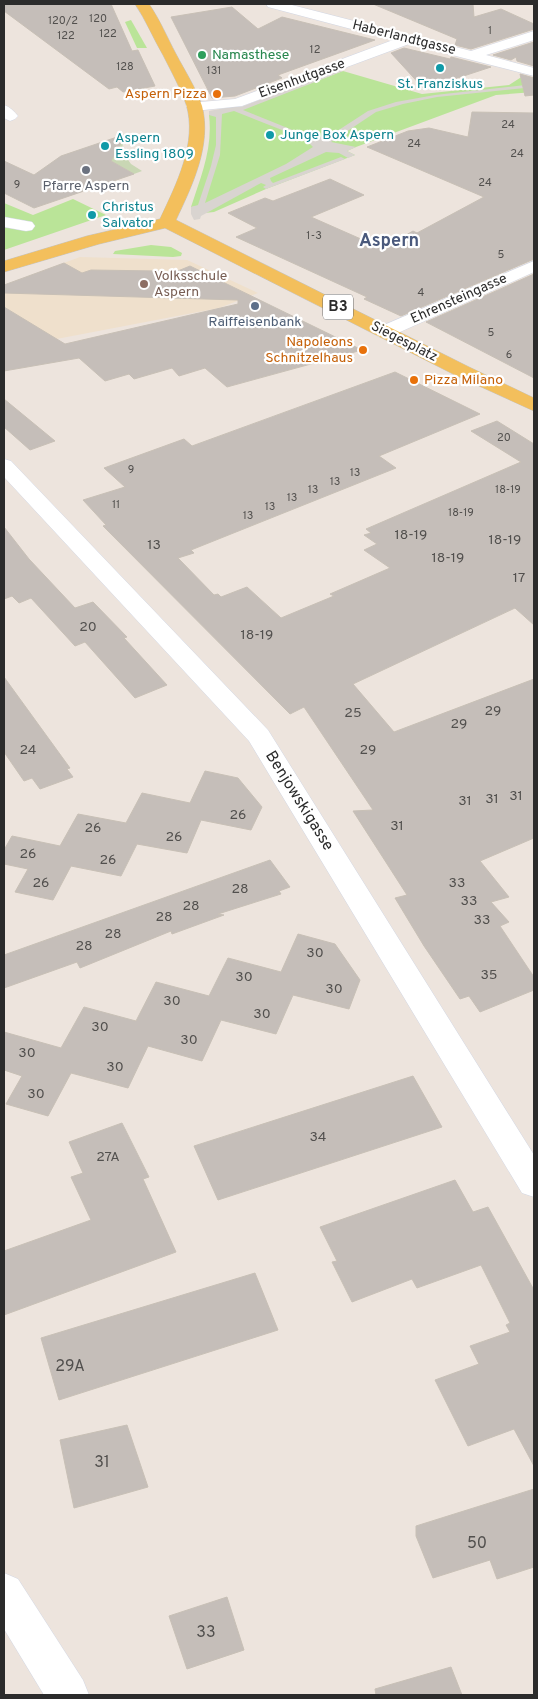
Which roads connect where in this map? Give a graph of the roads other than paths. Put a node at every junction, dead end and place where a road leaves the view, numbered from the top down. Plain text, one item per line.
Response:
1 (142, 4) edge
2 (277, 4) edge
3 (534, 34) edge
4 (408, 39) junction
5 (473, 55) junction
6 (534, 72) edge
7 (194, 106) junction
8 (4, 222) edge
9 (171, 222) junction
10 (26, 226) dead end
11 (534, 266) edge
12 (4, 267) edge
13 (384, 332) junction
14 (534, 405) edge
15 (4, 466) edge
16 (534, 1183) edge
17 (4, 1593) edge
18 (68, 1695) edge

1 - 7 main road
2 - 4 street, Haberlandtgasse
3 - 5 street
4 - 5 street, Haberlandtgasse
4 - 7 street, Eisenhutgasse
5 - 6 street, Haberlandtgasse
7 - 9 main road
8 - 10 street
9 - 12 main road
9 - 13 main road, Siegesplatz / B3
11 - 13 street, Ehrensteingasse
13 - 14 main road, Siegesplatz / B3
15 - 16 street, Benjowskigasse
17 - 18 street

